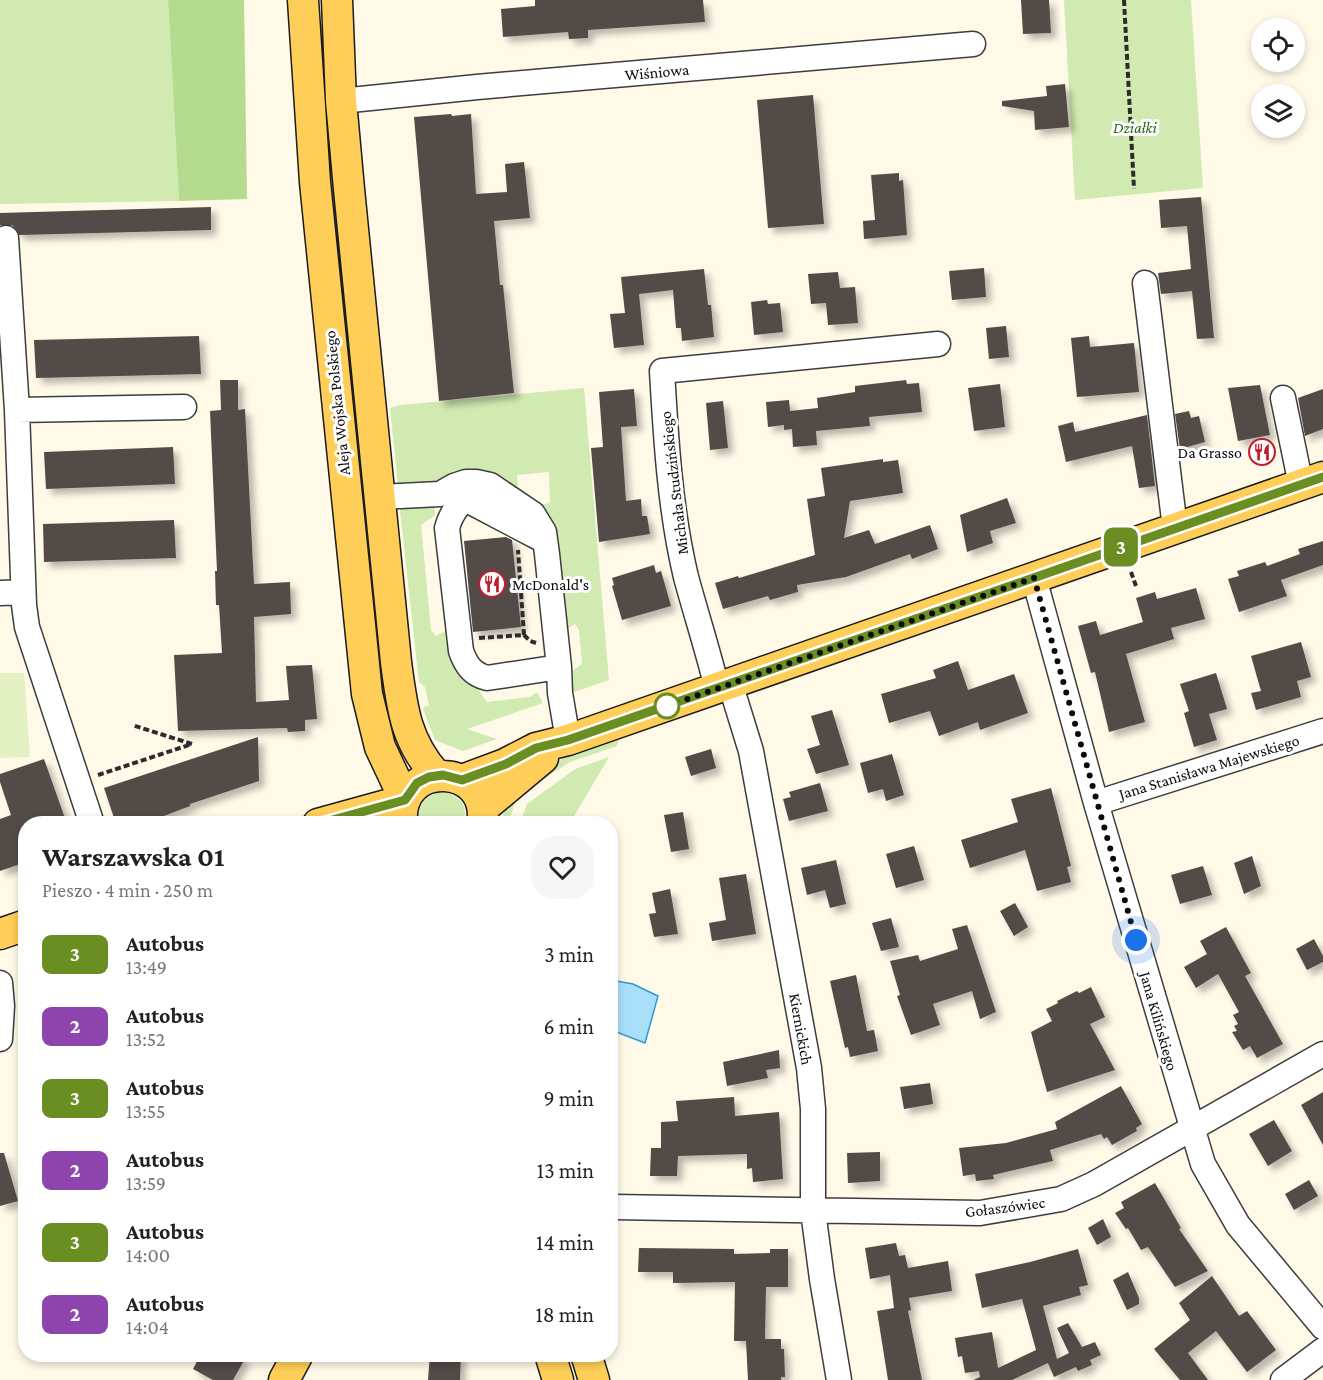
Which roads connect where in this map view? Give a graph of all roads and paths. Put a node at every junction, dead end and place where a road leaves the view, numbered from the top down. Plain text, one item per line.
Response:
1 (303, 0) edge
2 (337, 0) edge
3 (1124, 0) edge
4 (973, 44) dead end
5 (341, 101) junction
6 (1134, 189) dead end
7 (6, 238) dead end
8 (1145, 283) dead end
9 (938, 344) dead end
10 (11, 396) edge
11 (1283, 398) dead end
12 (184, 407) dead end
13 (1312, 481) edge
14 (440, 494) junction
15 (380, 497) junction
16 (465, 500) junction
17 (1175, 528) junction
18 (517, 543) dead end
19 (1131, 572) dead end
20 (1034, 578) junction
21 (1137, 586) dead end
22 (12, 593) edge
23 (524, 635) junction
24 (474, 639) dead end
25 (539, 644) dead end
26 (559, 667) junction
27 (724, 685) junction
28 (132, 725) dead end
29 (1323, 731) edge
30 (568, 740) junction
31 (449, 778) junction
32 (79, 782) junction
33 (1096, 803) junction
34 (404, 812) edge
35 (90, 816) edge
36 (375, 816) edge
37 (482, 816) edge
38 (18, 928) edge
39 (0, 934) edge
40 (0, 983) edge
41 (1, 1010) edge
42 (0, 1039) edge
43 (1323, 1054) edge
44 (1191, 1130) junction
45 (618, 1206) edge
46 (813, 1211) junction
47 (1323, 1327) edge
48 (1323, 1350) edge
49 (294, 1362) edge
50 (552, 1362) edge
51 (588, 1362) edge
52 (284, 1380) edge
53 (558, 1380) edge
54 (594, 1380) edge
55 (839, 1380) edge
56 (1283, 1380) edge

1 - 34 main road, Aleja Wojska Polskiego
2 - 5 main road, Aleja Wojska Polskiego
3 - 6 path
4 - 5 street, Wiśniowa
5 - 15 main road, Aleja Wojska Polskiego
7 - 10 street
8 - 17 street
9 - 27 street, Michała Studzińskiego
10 - 12 street
10 - 22 street
11 - 13 street
13 - 17 main road
14 - 15 street
14 - 16 street
14 - 16 street
15 - 31 main road, Aleja Wojska Polskiego
16 - 26 street
16 - 26 street
17 - 20 main road
18 - 23 path
19 - 21 path
20 - 27 main road
20 - 33 street, Jana Kilińskiego
22 - 32 street
23 - 24 path
23 - 25 path
26 - 30 street
27 - 30 main road
27 - 46 street, Kiernickich
28 - 32 path
29 - 33 street, Jana Stanisława Majewskiego
30 - 31 main road
30 - 37 main road
31 - 34 main road
31 - 37 main road, Aleja Wojska Polskiego
32 - 35 street
33 - 44 street, Jana Kilińskiego
34 - 36 main road
38 - 39 main road
40 - 41 street
41 - 42 street
43 - 44 street, Gołaszówiec
44 - 46 street, Gołaszówiec
44 - 47 street, Jana Kilińskiego
45 - 46 street, Gołaszówiec
46 - 55 street, Kiernickich
48 - 56 street
49 - 52 main road
50 - 53 main road
51 - 54 main road

